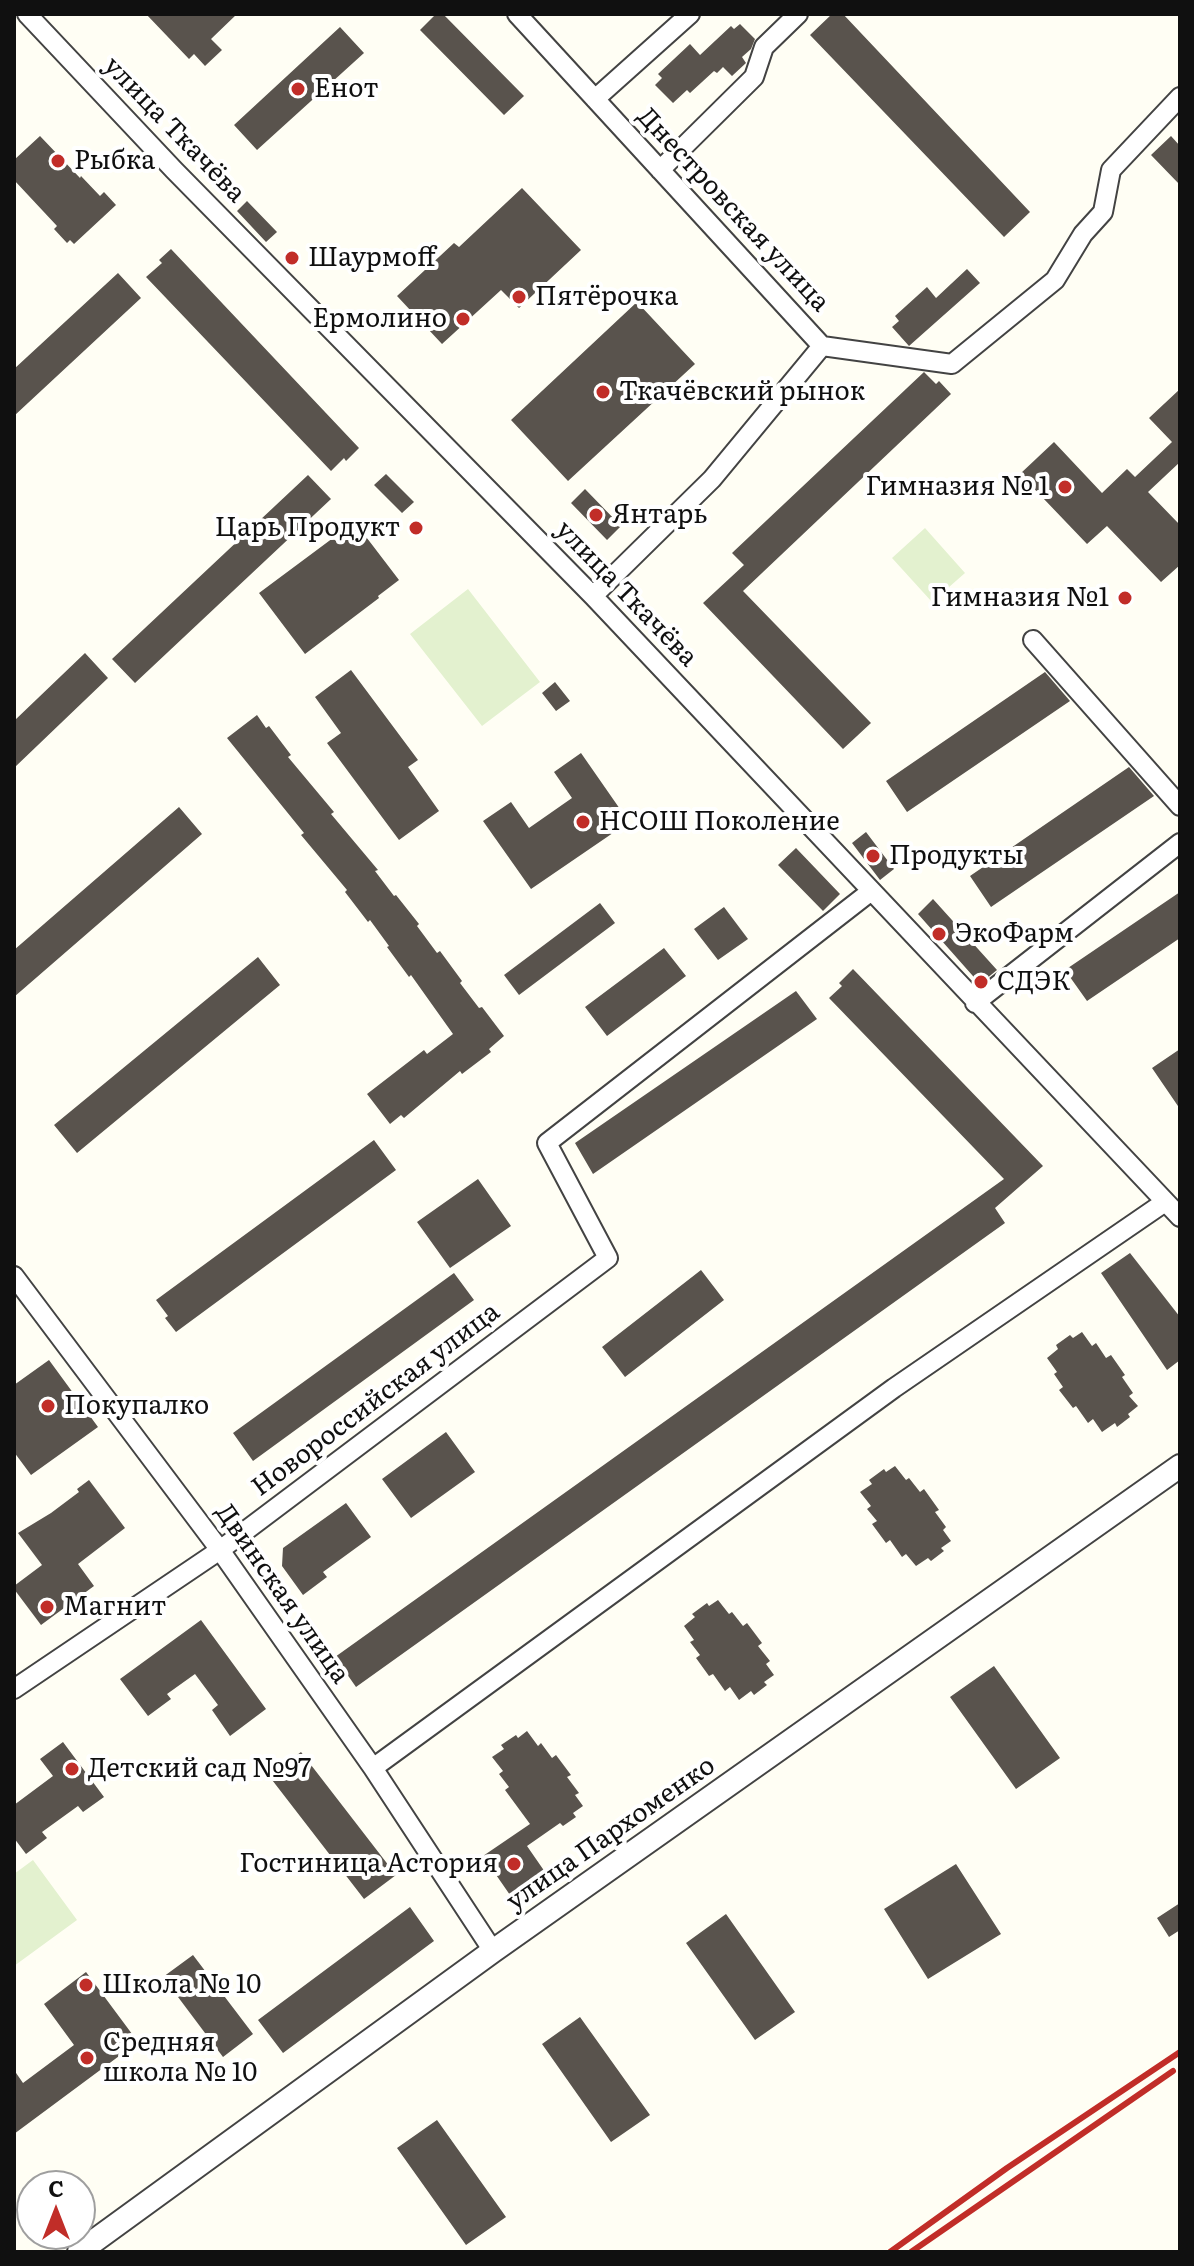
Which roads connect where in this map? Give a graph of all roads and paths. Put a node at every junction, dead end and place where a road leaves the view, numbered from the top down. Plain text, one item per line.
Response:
1 (27, 14) edge
2 (517, 14) edge
3 (690, 14) edge
4 (798, 14) edge
5 (1180, 97) edge
6 (595, 99) junction
7 (660, 170) junction
8 (822, 346) junction
9 (593, 596) junction
10 (1033, 640) dead end
11 (1180, 806) edge
12 (1180, 843) edge
13 (870, 892) junction
14 (975, 1003) junction
15 (1165, 1202) junction
16 (1180, 1217) edge
17 (14, 1276) edge
18 (1180, 1466) edge
19 (220, 1550) junction
20 (14, 1689) edge
21 (373, 1768) junction
22 (493, 1951) junction
23 (79, 2252) edge

1 - 9 street, улица Ткачёва
2 - 6 street, Днестровская улица
3 - 6 street
4 - 7 street
5 - 8 street, Днестровская улица
6 - 7 street, Днестровская улица
7 - 8 street, Днестровская улица
8 - 9 street
9 - 13 street, улица Ткачёва
10 - 11 street
12 - 14 street
13 - 14 street, улица Ткачёва
13 - 19 street, Новороссийская улица
14 - 15 street, улица Ткачёва
15 - 16 street, улица Ткачёва
15 - 21 street
17 - 19 street, Двинская улица
18 - 22 street, улица Пархоменко
19 - 20 street, Новороссийская улица
19 - 21 street, Двинская улица
21 - 22 street, Двинская улица
22 - 23 street, улица Пархоменко

